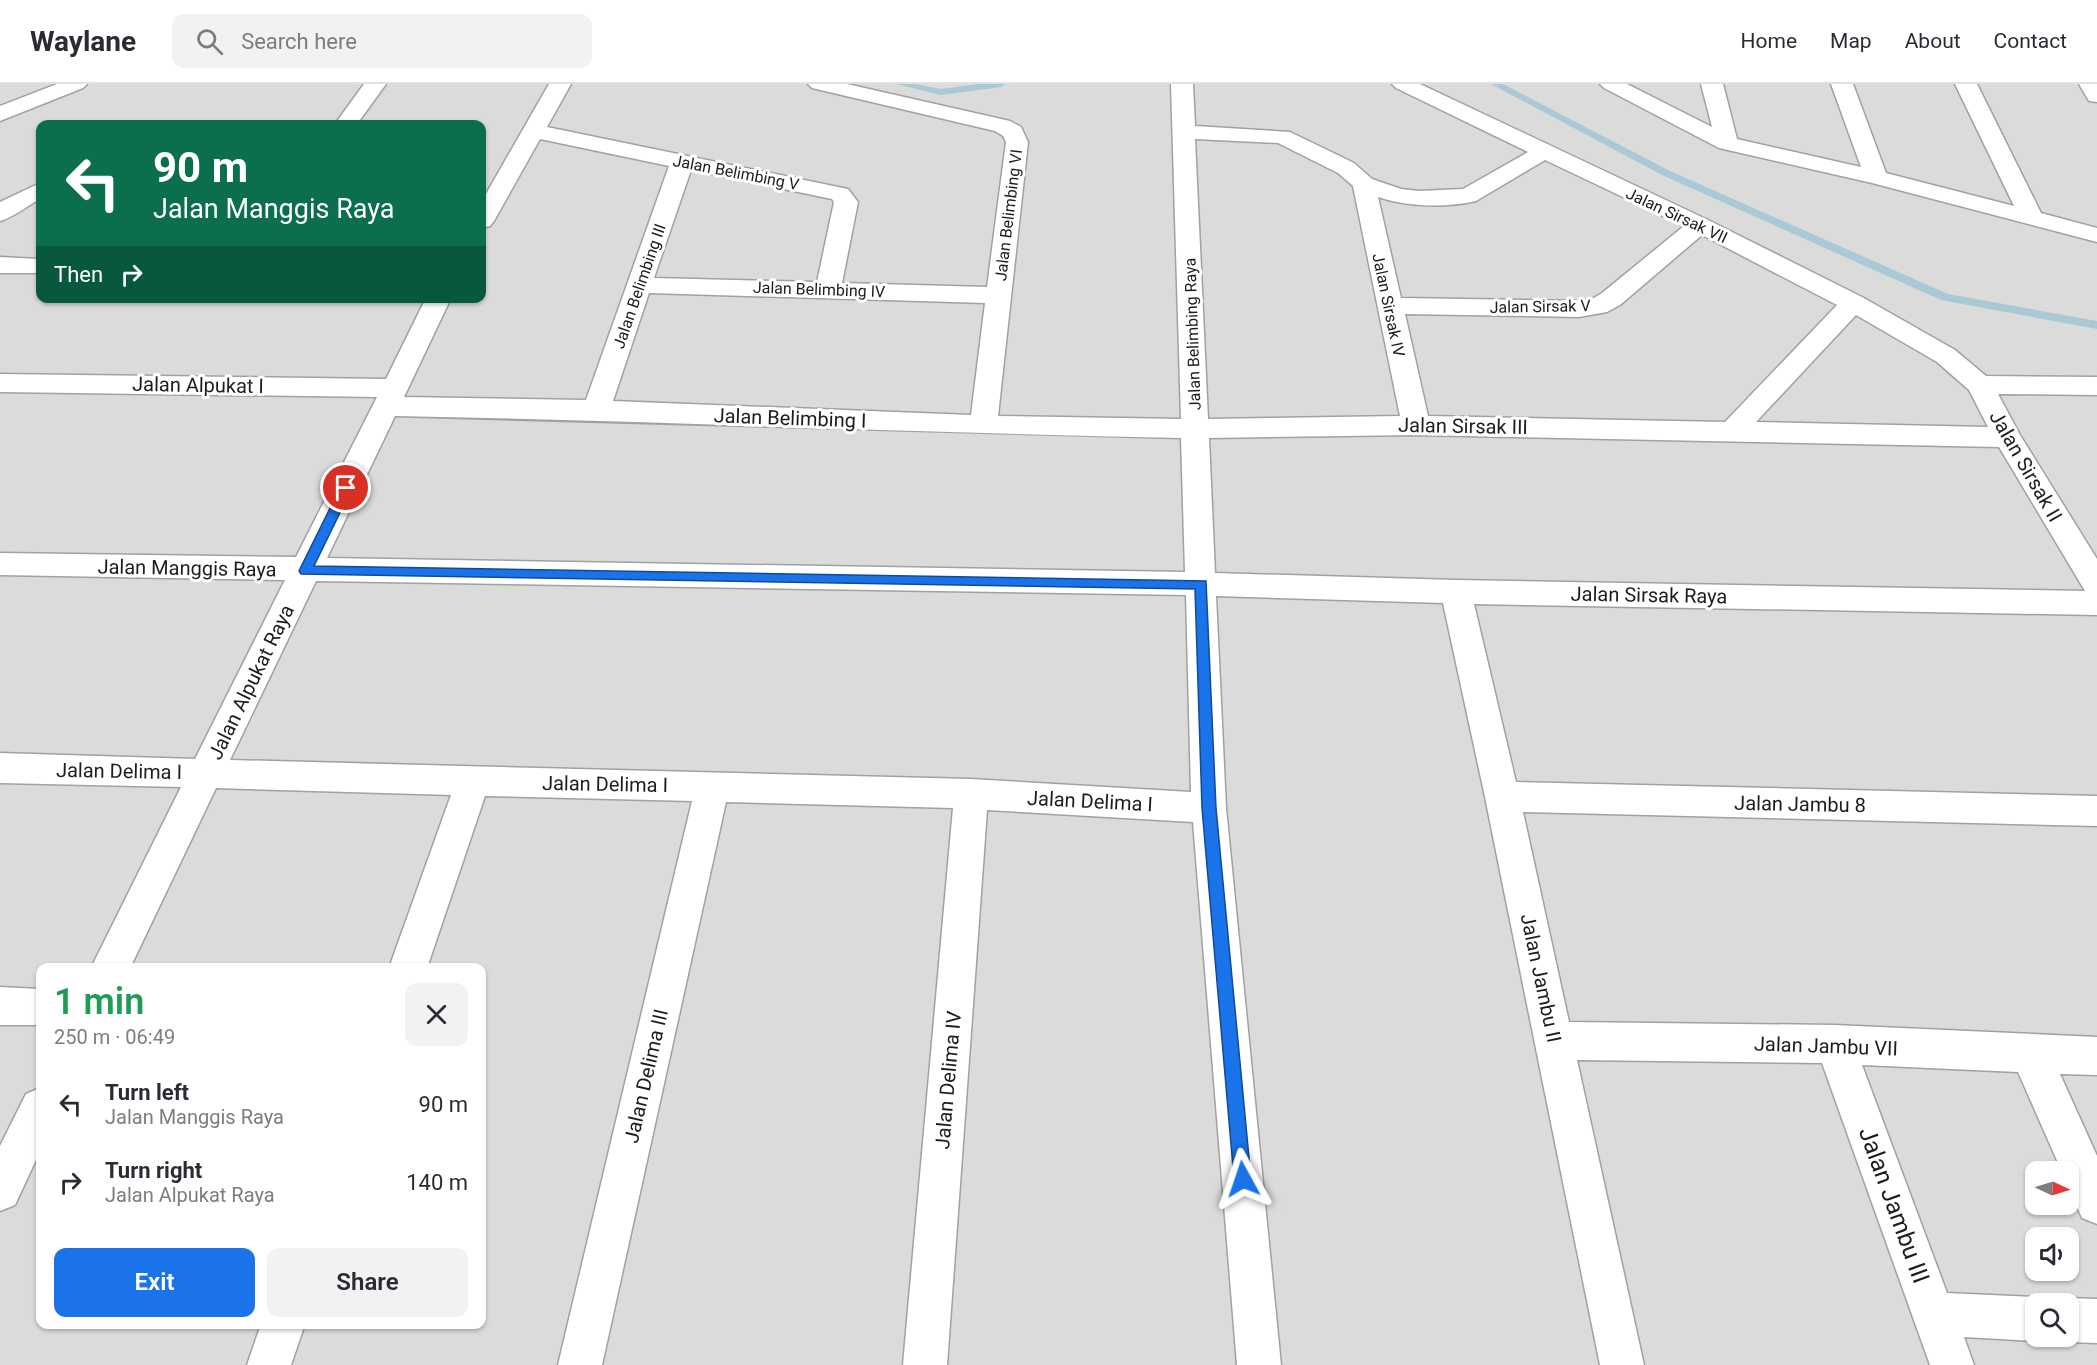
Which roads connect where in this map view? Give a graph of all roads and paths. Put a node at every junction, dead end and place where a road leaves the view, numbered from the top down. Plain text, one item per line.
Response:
1 (76, 84) edge
2 (375, 84) edge
3 (560, 84) edge
4 (819, 84) edge
5 (1182, 84) edge
6 (1402, 84) edge
7 (1611, 84) edge
8 (1712, 84) edge
9 (1842, 84) edge
10 (1966, 84) edge
11 (2090, 84) edge
12 (2097, 96) edge
13 (0, 114) edge
14 (349, 120) edge
15 (535, 131) junction
16 (1186, 132) junction
17 (1727, 143) junction
18 (1543, 152) junction
19 (682, 162) junction
20 (1876, 177) junction
21 (1364, 184) junction
22 (36, 192) edge
23 (0, 214) edge
24 (486, 214) edge
25 (2031, 217) junction
26 (1700, 225) junction
27 (2097, 235) edge
28 (0, 265) edge
29 (36, 266) edge
30 (639, 285) junction
31 (828, 289) junction
32 (998, 295) junction
33 (437, 303) edge
34 (1853, 303) junction
35 (1389, 306) junction
36 (1946, 356) joint
37 (0, 382) edge
38 (1980, 386) junction
39 (2097, 386) edge
40 (391, 397) junction
41 (596, 410) junction
42 (983, 425) junction
43 (1416, 425) junction
44 (1195, 429) junction
45 (1732, 431) junction
46 (2007, 437) junction
47 (0, 564) edge
48 (305, 571) junction
49 (1201, 584) junction
50 (2097, 585) edge
51 (1456, 592) junction
52 (2097, 603) edge
53 (0, 768) edge
54 (206, 773) junction
55 (473, 780) junction
56 (713, 786) junction
57 (971, 794) junction
58 (1502, 797) junction
59 (1209, 808) junction
60 (2097, 811) edge
61 (112, 963) edge
62 (410, 963) edge
63 (0, 1006) edge
64 (36, 1006) edge
65 (1554, 1041) junction
66 (1835, 1044) junction
67 (2031, 1055) junction
68 (2097, 1056) edge
69 (36, 1116) edge
70 (0, 1190) edge
71 (2097, 1203) edge
72 (1933, 1314) junction
73 (2025, 1318) edge
74 (2079, 1320) edge
75 (2097, 1321) edge
76 (281, 1329) edge
77 (269, 1365) edge
78 (580, 1365) edge
79 (925, 1365) edge
80 (1259, 1365) edge
81 (1622, 1365) edge
82 (1952, 1365) edge

1 - 13 street
2 - 14 street
3 - 15 street
4 - 32 street, Jalan Belimbing VI
5 - 16 street, Jalan Belimbing Raya
6 - 18 street, Jalan Sirsak VII
7 - 17 street
8 - 17 street
9 - 20 street
10 - 25 street
11 - 12 street
15 - 19 street, Jalan Belimbing V
15 - 24 street
16 - 21 street
16 - 44 street, Jalan Belimbing Raya
17 - 20 street
18 - 21 street
18 - 26 street, Jalan Sirsak VII
19 - 30 street, Jalan Belimbing III
19 - 31 street, Jalan Belimbing V
20 - 25 street
21 - 35 street, Jalan Sirsak IV
22 - 23 street
25 - 27 street
26 - 34 street, Jalan Sirsak VII
26 - 35 street, Jalan Sirsak V
28 - 29 street
30 - 31 street, Jalan Belimbing IV
30 - 41 street, Jalan Belimbing III
31 - 32 street, Jalan Belimbing IV
32 - 42 street, Jalan Belimbing VI
33 - 40 street, Jalan Alpukat Raya
34 - 36 street, Jalan Sirsak VII
34 - 45 street
35 - 43 street, Jalan Sirsak IV
36 - 38 street, Jalan Sirsak II
37 - 40 street, Jalan Alpukat I
38 - 39 street
38 - 46 street, Jalan Sirsak II
40 - 41 street, Jalan Belimbing I
40 - 48 street, Jalan Alpukat Raya
41 - 42 street, Jalan Belimbing I
42 - 44 street, Jalan Belimbing I
43 - 44 street, Jalan Sirsak III
43 - 45 street, Jalan Sirsak III
44 - 49 street, Jalan Belimbing Raya
45 - 46 street, Jalan Sirsak III
46 - 50 street, Jalan Sirsak II
47 - 48 street, Jalan Manggis Raya
48 - 49 street, Jalan Manggis Raya
48 - 54 street, Jalan Alpukat Raya
49 - 51 street, Jalan Sirsak Raya
49 - 59 street, Jalan Belimbing Raya
51 - 52 street, Jalan Sirsak Raya
51 - 58 street, Jalan Jambu II
53 - 54 street, Jalan Delima I
54 - 55 street, Jalan Delima I
54 - 61 street, Jalan Alpukat Raya
55 - 56 street, Jalan Delima I
55 - 62 street
56 - 57 street, Jalan Delima I
56 - 78 street, Jalan Delima III
57 - 59 street, Jalan Delima I
57 - 79 street, Jalan Delima IV
58 - 60 street, Jalan Jambu 8
58 - 65 street, Jalan Jambu II
59 - 80 street, Jalan Belimbing Raya
63 - 64 street
65 - 66 street, Jalan Jambu VII
65 - 81 street, Jalan Jambu II
66 - 67 street, Jalan Jambu VII
66 - 72 street, Jalan Jambu III
67 - 68 street, Jalan Jambu VII
67 - 71 street
69 - 70 street
72 - 73 street
72 - 82 street, Jalan Jambu III
74 - 75 street
76 - 77 street

